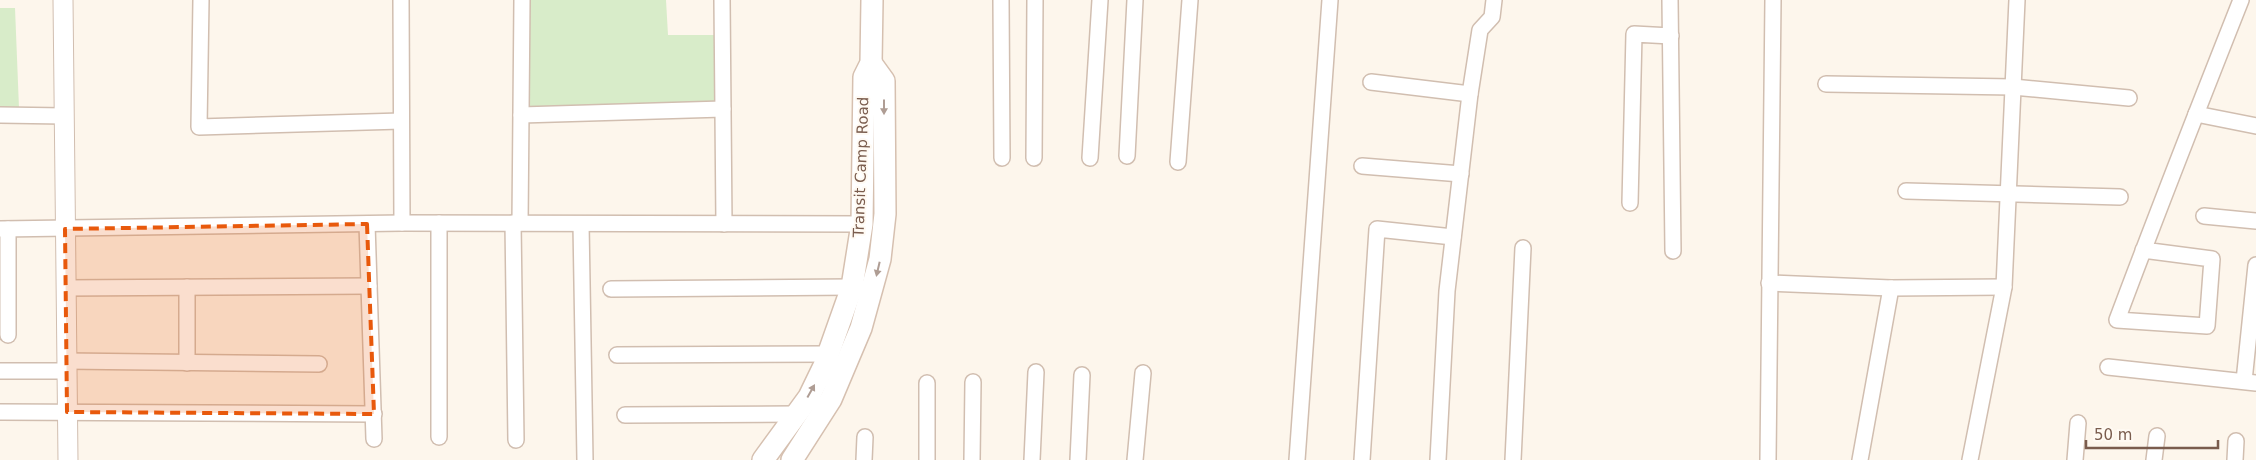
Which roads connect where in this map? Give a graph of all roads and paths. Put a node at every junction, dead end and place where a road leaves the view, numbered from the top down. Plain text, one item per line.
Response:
1 (63, 0) edge
2 (201, 0) edge
3 (401, 0) edge
4 (522, 0) edge
5 (722, 0) edge
6 (872, 0) edge
7 (1001, 0) edge
8 (1036, 0) edge
9 (1100, 0) edge
10 (1135, 0) edge
11 (1190, 0) edge
12 (1330, 0) edge
13 (1494, 0) edge
14 (1670, 0) edge
15 (1773, 0) edge
16 (2017, 0) edge
17 (2241, 0) edge
18 (1671, 36) junction
19 (871, 63) junction
20 (1371, 82) dead end
21 (1826, 84) dead end
22 (2013, 87) junction
23 (1470, 94) junction
24 (2129, 98) dead end
25 (723, 109) junction
26 (2196, 114) junction
27 (0, 115) edge
28 (521, 115) junction
29 (64, 116) junction
30 (401, 121) junction
31 (2256, 126) edge
32 (1127, 156) dead end
33 (1002, 158) dead end
34 (1034, 158) dead end
35 (1090, 158) dead end
36 (1178, 162) dead end
37 (1362, 166) dead end
38 (1461, 174) junction
39 (1906, 191) dead end
40 (2008, 194) junction
41 (2120, 197) dead end
42 (1630, 203) dead end
43 (2204, 216) dead end
44 (2256, 221) edge
45 (402, 223) junction
46 (439, 223) junction
47 (517, 223) junction
48 (367, 224) junction
49 (581, 224) junction
50 (724, 224) junction
51 (4, 229) edge
52 (65, 229) junction
53 (861, 232) junction
54 (1453, 237) junction
55 (882, 241) junction
56 (1523, 248) dead end
57 (2143, 250) junction
58 (1673, 251) dead end
59 (2256, 265) edge
60 (1769, 283) junction
61 (369, 286) junction
62 (187, 287) junction
63 (852, 287) junction
64 (65, 288) junction
65 (1891, 288) junction
66 (2004, 288) junction
67 (611, 289) dead end
68 (8, 336) dead end
69 (829, 354) junction
70 (617, 355) dead end
71 (187, 363) junction
72 (320, 364) dead end
73 (66, 366) junction
74 (2108, 367) dead end
75 (0, 371) edge
76 (1036, 372) dead end
77 (1143, 373) dead end
78 (1082, 375) dead end
79 (973, 382) dead end
80 (2250, 382) edge
81 (927, 383) dead end
82 (0, 412) edge
83 (67, 412) junction
84 (374, 414) junction
85 (797, 414) junction
86 (625, 415) dead end
87 (2078, 423) dead end
88 (2157, 436) dead end
89 (439, 437) dead end
90 (865, 437) dead end
91 (374, 439) dead end
92 (516, 440) dead end
93 (2236, 441) dead end
94 (68, 460) edge
95 (585, 460) edge
96 (763, 460) edge
97 (792, 460) edge
98 (864, 460) edge
99 (927, 460) edge
100 (972, 460) edge
101 (1032, 460) edge
102 (1078, 460) edge
103 (1135, 460) edge
104 (1297, 460) edge
105 (1362, 460) edge
106 (1438, 460) edge
107 (1514, 460) edge
108 (1768, 460) edge
109 (1860, 460) edge
110 (1970, 460) edge
111 (2075, 460) edge
112 (2154, 460) edge
113 (2235, 460) edge

1 - 29 street
2 - 30 street
3 - 30 street
4 - 28 street
5 - 25 street
6 - 19 main road, Transit Camp Road
7 - 33 street
8 - 34 street
9 - 35 street
10 - 32 street
11 - 36 street
12 - 104 street
13 - 23 street
14 - 18 street
15 - 60 street
16 - 22 street
17 - 26 street
18 - 42 street
18 - 58 street
19 - 53 main road, Transit Camp Road
19 -> 55 main road, Transit Camp Road
20 - 23 street
21 - 22 street
22 - 24 street
22 - 40 street
23 - 38 street
25 - 28 street
25 - 50 street
26 - 31 street
26 - 57 street
27 - 29 street
28 - 47 street
29 - 52 street
30 - 45 street
37 - 38 street
38 - 54 street
39 - 40 street
40 - 41 street
40 - 66 street
43 - 44 street
45 - 46 street
45 - 48 street
46 - 47 street
46 - 89 street
47 - 49 street
47 - 92 street
48 - 52 street
48 - 61 street
49 - 50 street
49 - 95 street
50 - 53 street
51 - 52 street
51 - 68 street
52 - 64 street
53 - 55 main road
53 - 63 main road, Transit Camp Road
54 - 105 street
54 - 106 street
55 -> 97 main road, Transit Camp Road
56 - 107 street
57 - 57 street
59 - 80 street
60 - 65 street
60 - 108 street
61 - 62 street
61 - 84 street
62 - 64 street
62 - 71 street
63 - 67 street
63 - 69 main road, Transit Camp Road
64 - 73 street
65 - 66 street
65 - 109 street
66 - 110 street
69 - 70 street
85 -> 69 main road, Transit Camp Road
71 - 72 street
71 - 73 street
73 - 75 street
73 - 83 street
74 - 80 street
76 - 101 street
77 - 103 street
78 - 102 street
79 - 100 street
81 - 99 street
82 - 83 street
83 - 84 street
83 - 94 street
84 - 91 street
85 - 86 street
85 - 96 main road, Transit Camp Road
87 - 111 street
88 - 112 street
90 - 98 street
93 - 113 street

